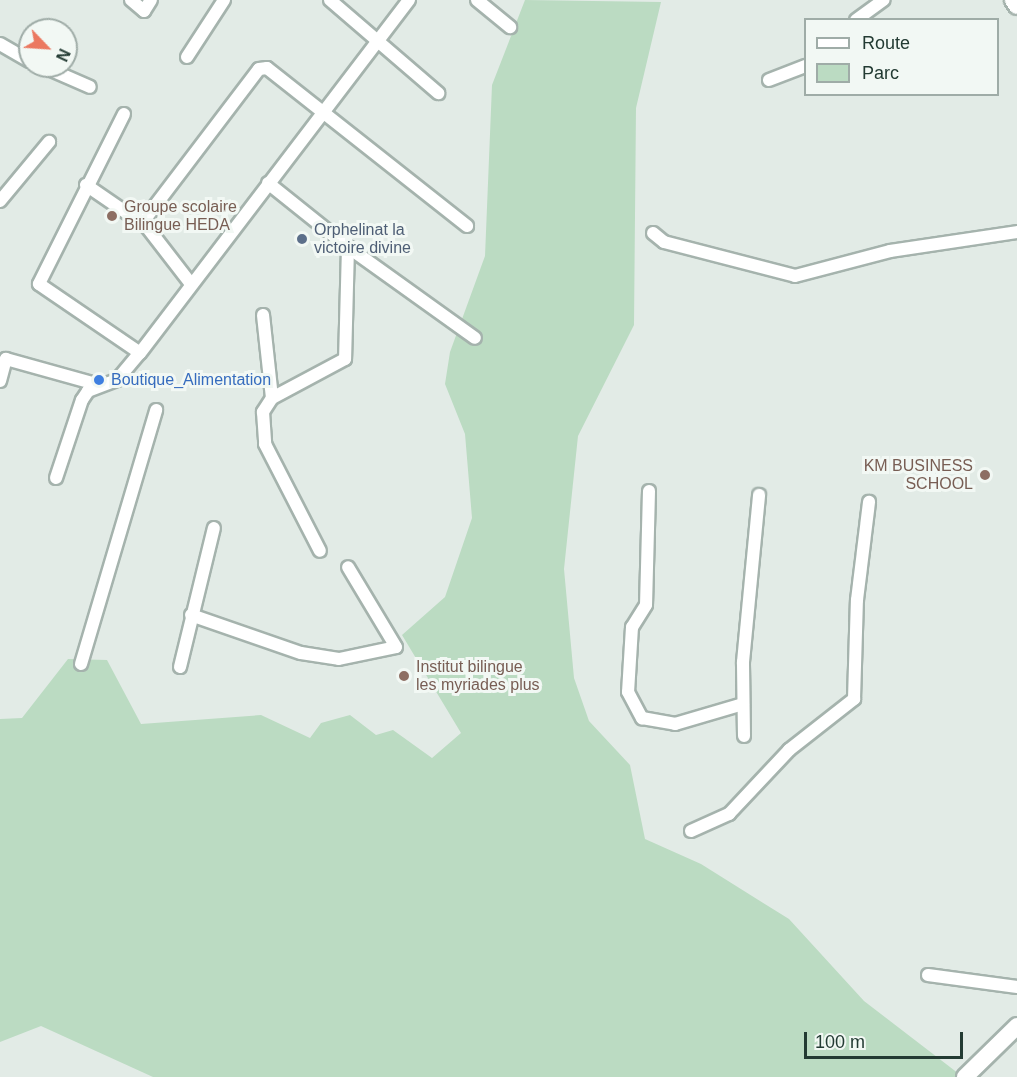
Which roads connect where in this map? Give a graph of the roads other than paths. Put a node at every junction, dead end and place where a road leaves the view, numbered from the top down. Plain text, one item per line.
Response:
1 (131, 0) edge
2 (151, 0) edge
3 (224, 0) edge
4 (330, 0) edge
5 (409, 0) edge
6 (477, 0) edge
7 (884, 0) edge
8 (1013, 0) edge
9 (1017, 6) edge
10 (859, 18) edge
11 (510, 27) dead end
12 (376, 43) junction
13 (0, 44) edge
14 (18, 54) edge
15 (187, 57) dead end
16 (804, 67) edge
17 (69, 78) edge
18 (769, 80) dead end
19 (90, 87) dead end
20 (438, 93) dead end
21 (324, 108) junction
22 (124, 114) dead end
23 (50, 142) dead end
24 (268, 183) junction
25 (86, 185) junction
26 (0, 201) edge
27 (142, 223) junction
28 (467, 226) dead end
29 (1017, 232) edge
30 (652, 233) dead end
31 (348, 248) junction
32 (190, 284) junction
33 (263, 315) dead end
34 (475, 338) dead end
35 (140, 353) junction
36 (0, 381) edge
37 (100, 385) junction
38 (272, 398) junction
39 (156, 410) dead end
40 (56, 478) dead end
41 (649, 491) dead end
42 (759, 495) dead end
43 (869, 502) dead end
44 (214, 528) dead end
45 (320, 551) dead end
46 (348, 567) dead end
47 (191, 615) junction
48 (81, 664) dead end
49 (180, 667) dead end
50 (744, 704) junction
51 (744, 736) dead end
52 (691, 831) dead end
53 (928, 975) dead end
54 (1017, 987) edge
55 (1017, 1026) edge
56 (964, 1077) edge

1 - 2 street
3 - 15 street
4 - 12 street
5 - 12 street
6 - 11 street
7 - 10 street
8 - 9 street
12 - 20 street
12 - 21 street
13 - 14 street
16 - 18 street
17 - 19 street
21 - 24 street
21 - 27 street
21 - 28 street
22 - 25 street
23 - 26 street
24 - 31 street
24 - 32 street
25 - 27 street
25 - 35 street
27 - 32 street
29 - 30 street
31 - 34 street
31 - 38 street
32 - 35 street
33 - 38 street
35 - 37 street
36 - 37 street
37 - 40 street
38 - 45 street
39 - 48 street
41 - 50 street
42 - 50 street
43 - 52 street
44 - 47 street
46 - 47 street
47 - 49 street
50 - 51 street
53 - 54 street
55 - 56 street

